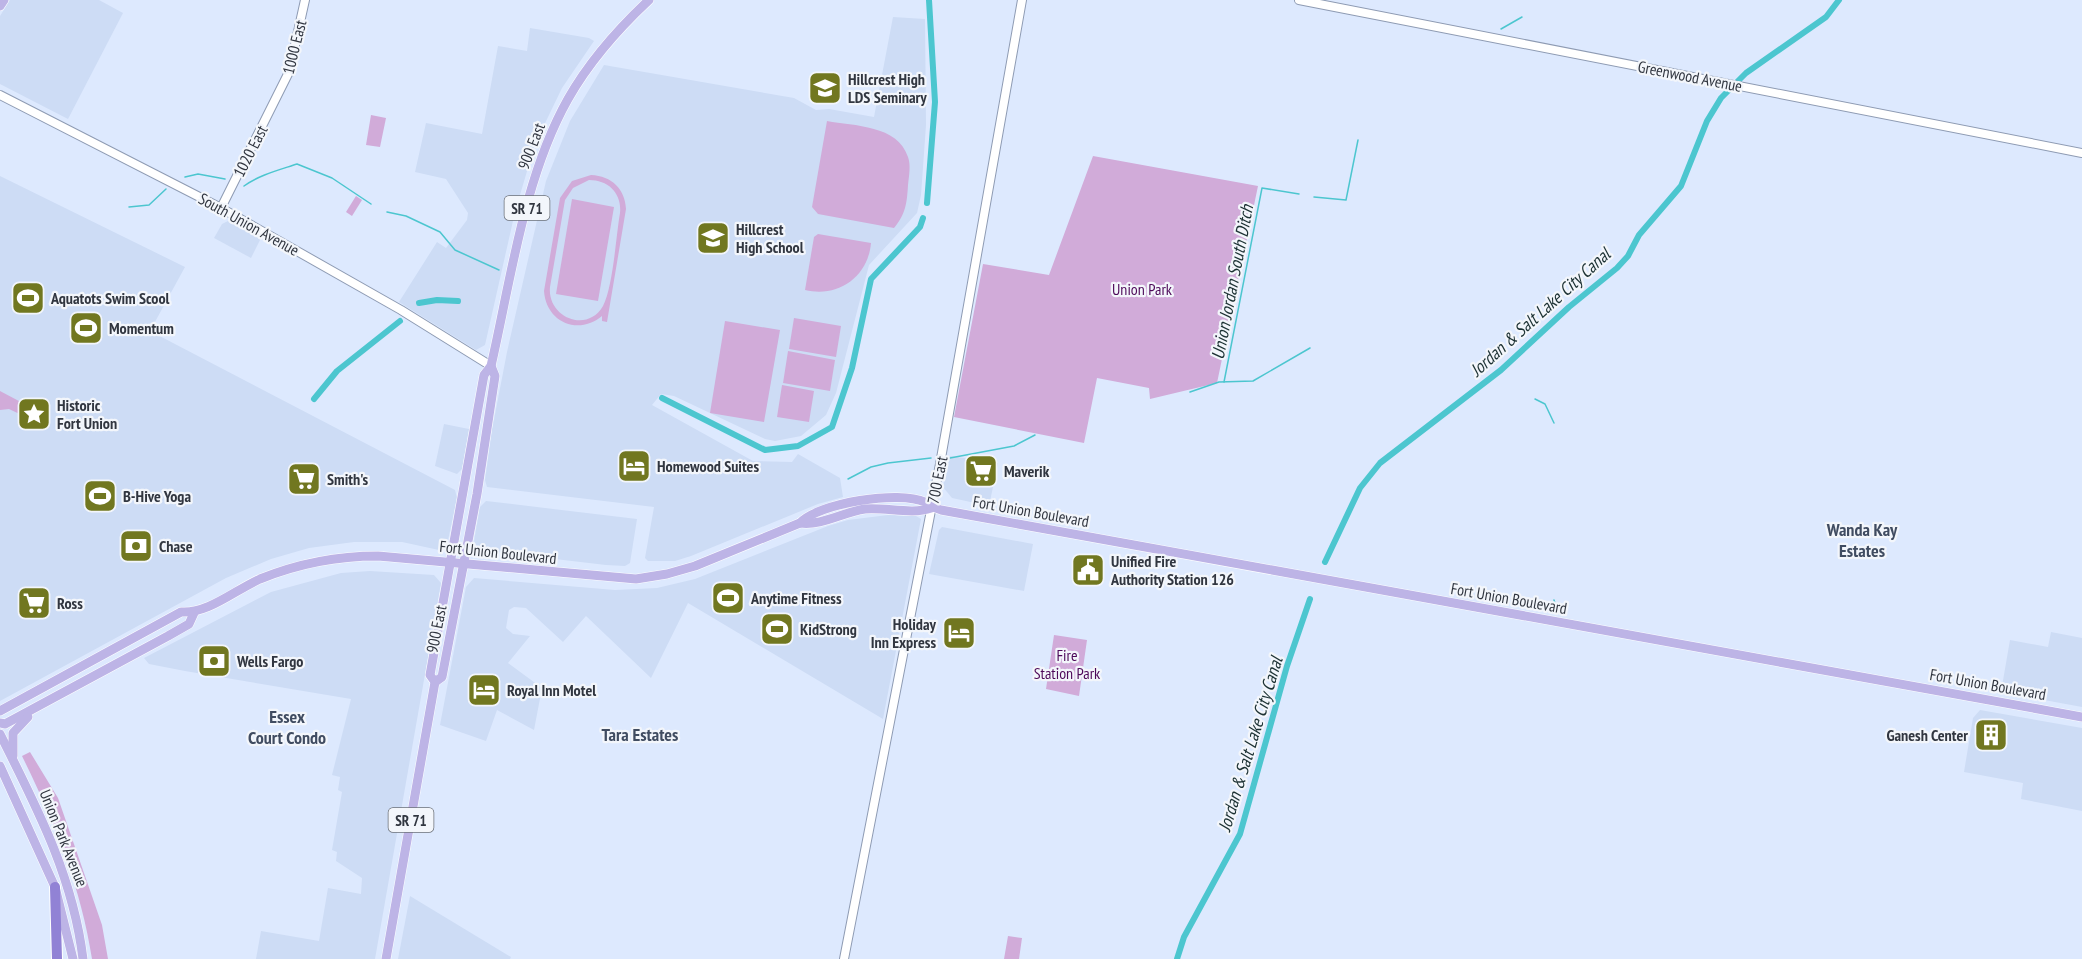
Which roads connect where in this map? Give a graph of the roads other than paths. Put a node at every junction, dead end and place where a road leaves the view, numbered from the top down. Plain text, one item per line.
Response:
1 (4, 0) edge
2 (304, 0) edge
3 (649, 0) edge
4 (1022, 0) edge
5 (1299, 0) edge
6 (0, 6) edge
7 (280, 93) joint
8 (0, 94) edge
9 (2082, 153) edge
10 (221, 208) junction
11 (491, 366) junction
12 (931, 508) junction
13 (451, 562) junction
14 (464, 563) junction
15 (194, 613) junction
16 (435, 682) junction
17 (41, 705) junction
18 (0, 711) edge
19 (2082, 717) edge
20 (0, 723) edge
21 (0, 735) edge
22 (14, 762) junction
23 (0, 766) edge
24 (55, 886) junction
25 (57, 959) edge
26 (73, 959) edge
27 (83, 959) edge
28 (386, 959) edge
29 (844, 959) edge

1 - 6 main road
2 - 7 street, 1000 East
3 - 11 main road, 900 East / SR 71
4 - 12 street, 700 East
5 - 9 street, Greenwood Avenue
7 - 10 street, 1020 East
8 - 10 street, South Union Avenue
10 - 11 street, South Union Avenue
11 - 13 main road, 900 East / SR 71
11 - 14 main road, 900 East / SR 71
12 - 14 main road, Fort Union Boulevard
12 - 19 main road, Fort Union Boulevard
12 - 29 street, 700 East
13 - 14 main road, Fort Union Boulevard
13 - 15 main road, Fort Union Boulevard
13 - 16 main road, 900 East / SR 71
14 - 16 main road, 900 East / SR 71
15 - 17 main road, Fort Union Boulevard
15 - 18 main road, Fort Union Boulevard
16 - 28 main road, 900 East / SR 71
17 - 20 main road, Fort Union Boulevard
17 - 22 main road
21 - 22 main road, Union Park Avenue
22 - 27 main road, Union Park Avenue
23 - 24 main road, Union Park Avenue
24 - 25 highway
24 - 26 main road, Union Park Avenue

